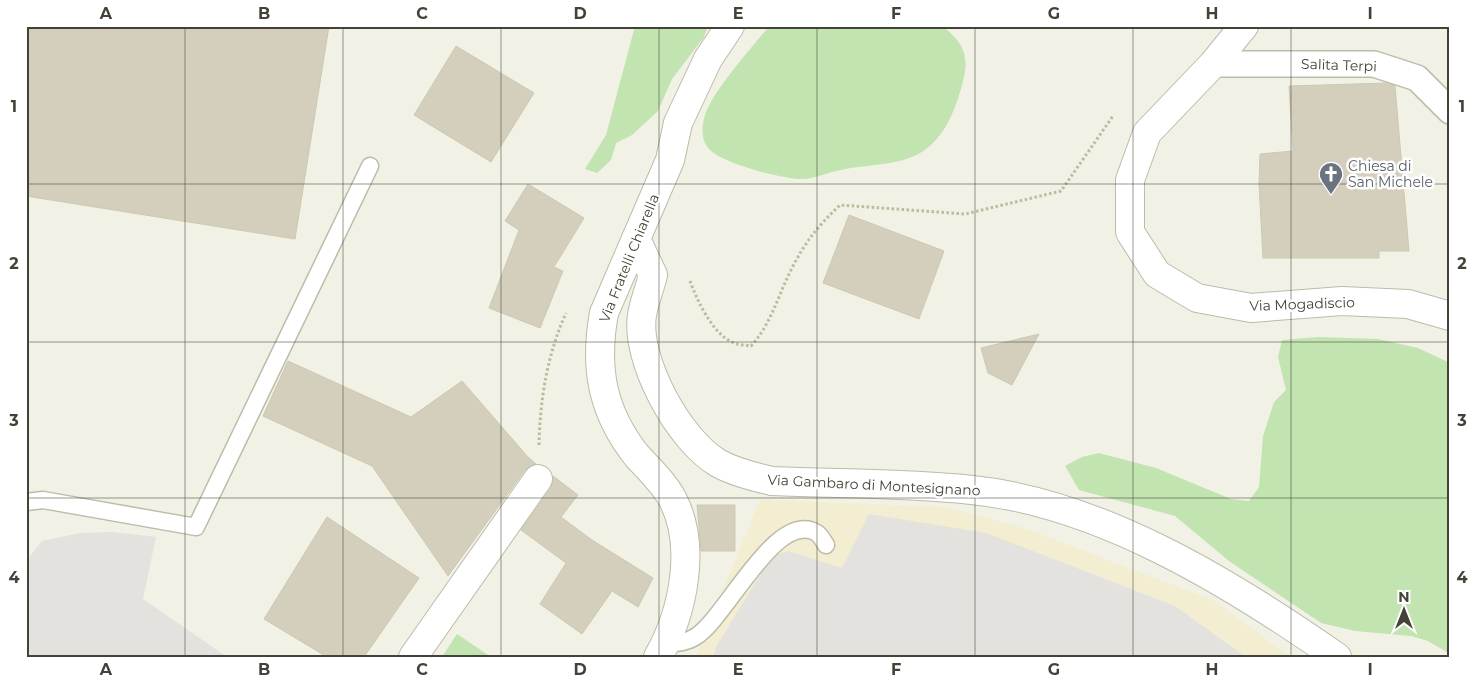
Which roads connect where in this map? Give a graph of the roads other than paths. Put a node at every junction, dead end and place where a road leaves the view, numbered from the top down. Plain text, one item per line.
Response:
1 (730, 26) edge
2 (1244, 26) edge
3 (1213, 64) junction
4 (1450, 111) edge
5 (370, 166) dead end
6 (636, 238) junction
7 (1450, 316) edge
8 (538, 479) road end
9 (26, 502) edge
10 (826, 545) dead end
11 (662, 650) edge
12 (412, 657) edge
13 (1337, 657) edge

1 - 6 street, Via Fratelli Chiarella
2 - 3 street, Via Mogadiscio
3 - 4 street, Salita Terpi
3 - 7 street, Via Mogadiscio
5 - 9 lane
6 - 11 street, Via Fratelli Chiarella
6 - 13 street, Via Gambaro di Montesignano
8 - 12 street
10 - 11 lane

